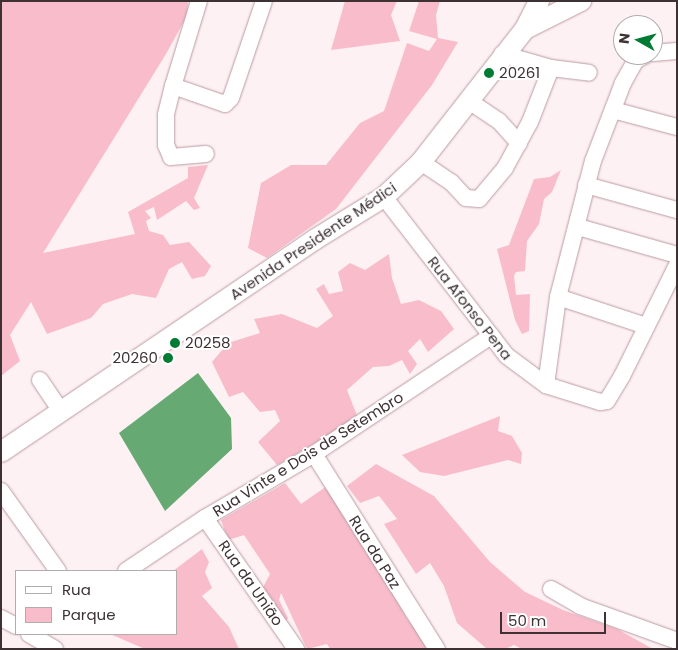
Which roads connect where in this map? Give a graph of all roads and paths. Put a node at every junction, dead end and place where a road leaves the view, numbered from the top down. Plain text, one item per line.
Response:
1 (199, 1) edge
2 (264, 1) edge
3 (540, 1) edge
4 (581, 1) edge
5 (525, 29) junction
6 (677, 51) edge
7 (663, 52) edge
8 (502, 54) junction
9 (637, 65) edge
10 (551, 68) junction
11 (589, 73) dead end
12 (173, 86) junction
13 (469, 101) junction
14 (613, 110) junction
15 (677, 127) edge
16 (519, 143) junction
17 (206, 154) dead end
18 (422, 162) junction
19 (586, 185) junction
20 (384, 197) junction
21 (677, 210) edge
22 (578, 227) junction
23 (677, 255) edge
24 (677, 265) edge
25 (558, 298) junction
26 (646, 326) junction
27 (491, 336) junction
28 (40, 380) dead end
29 (546, 385) junction
30 (62, 411) junction
31 (1, 452) edge
32 (314, 454) junction
33 (1, 492) edge
34 (205, 518) junction
35 (57, 570) edge
36 (127, 570) edge
37 (551, 589) dead end
38 (15, 612) edge
39 (1, 616) edge
40 (15, 625) edge
41 (31, 635) edge
42 (677, 641) edge
43 (56, 649) edge
44 (296, 649) edge
45 (437, 649) edge

1 - 12 street
2 - 12 street
3 - 5 street, Avenida Presidente Médici
4 - 5 street, Avenida Presidente Médici
5 - 8 street, Avenida Presidente Médici
6 - 7 street
8 - 10 street
8 - 13 street, Avenida Presidente Médici
9 - 14 street
10 - 11 street
10 - 16 street
12 - 17 street
13 - 16 street
13 - 18 street, Avenida Presidente Médici
14 - 15 street
14 - 19 street
16 - 18 street
18 - 20 street, Avenida Presidente Médici
19 - 21 street
19 - 22 street
20 - 27 street, Rua Afonso Pena
20 - 30 street, Avenida Presidente Médici
22 - 23 street
22 - 25 street
24 - 26 street
25 - 26 street
25 - 29 street
26 - 29 street, Rua Afonso Pena
27 - 29 street, Rua Afonso Pena
27 - 32 street, Rua Vinte e Dois de Setembro
28 - 30 street
30 - 31 street, Avenida Presidente Médici
32 - 34 street, Rua Vinte e Dois de Setembro
32 - 45 street, Rua da Paz
33 - 35 street
34 - 36 street, Rua Vinte e Dois de Setembro
34 - 44 street, Rua da União
37 - 42 street
38 - 39 street
39 - 40 street
41 - 43 street

